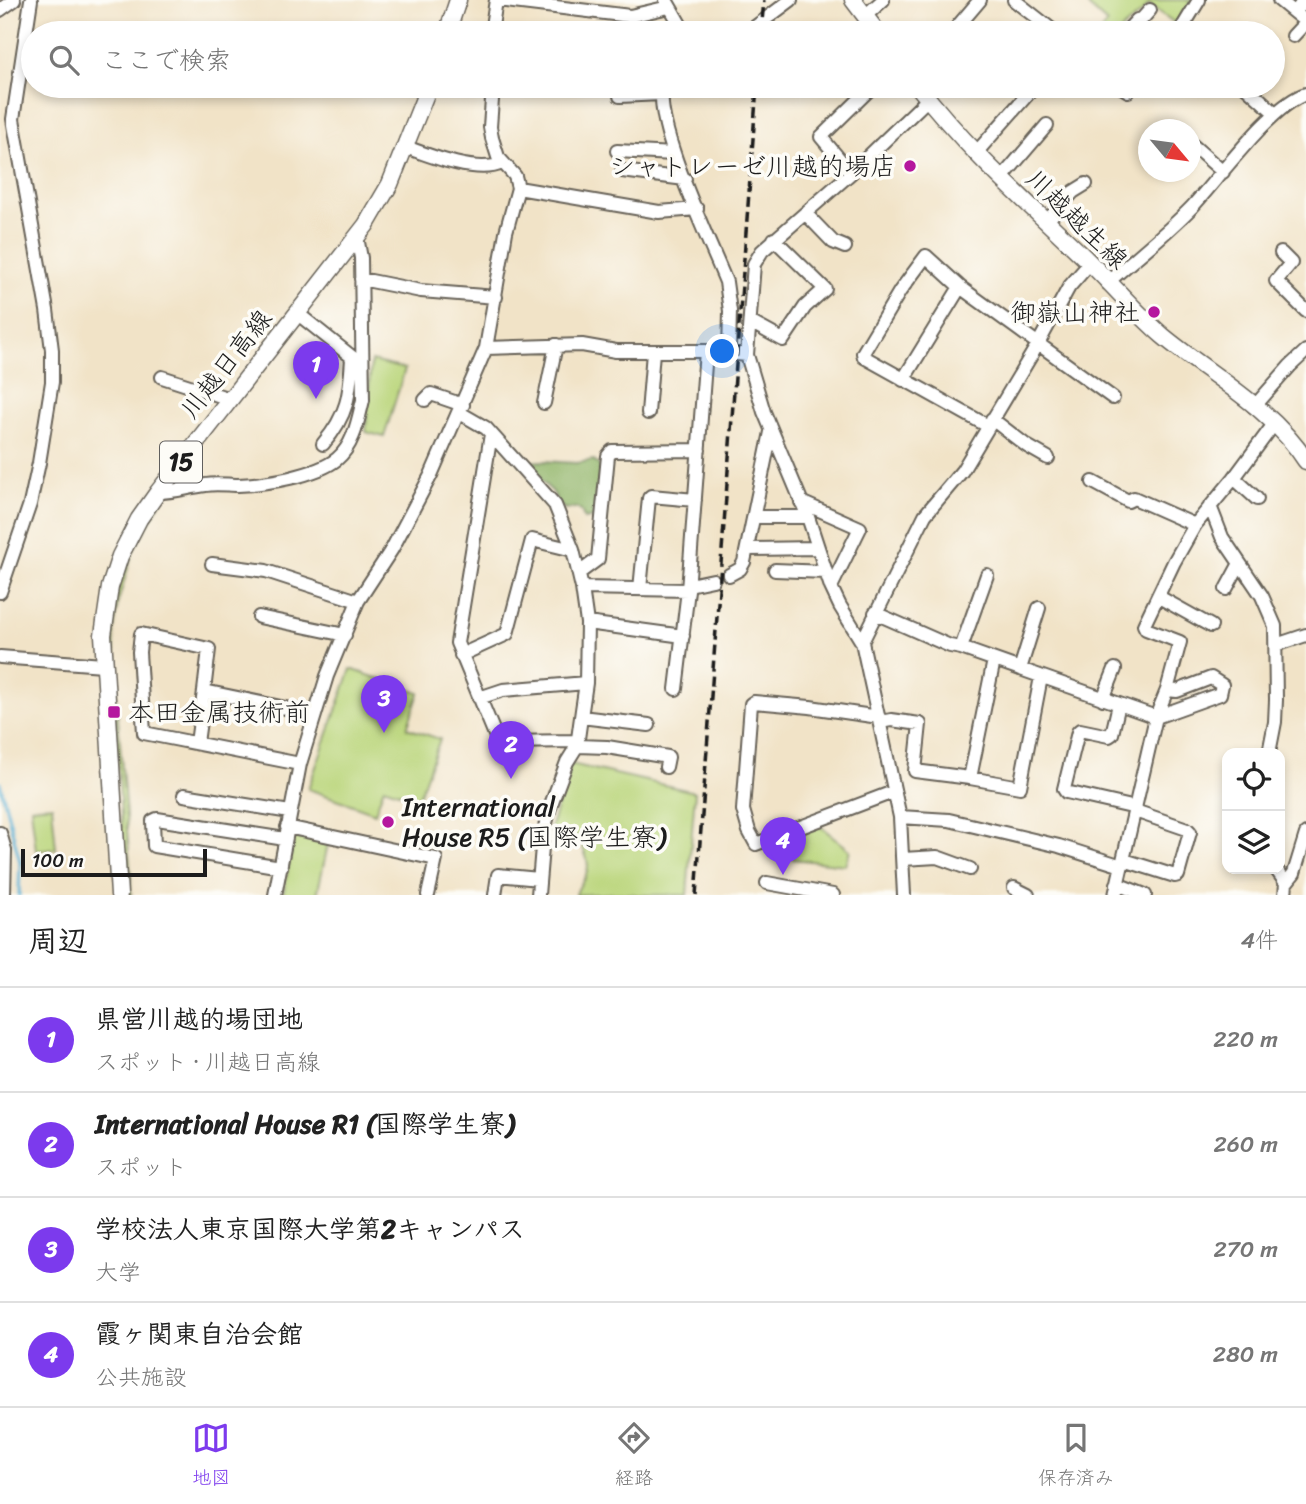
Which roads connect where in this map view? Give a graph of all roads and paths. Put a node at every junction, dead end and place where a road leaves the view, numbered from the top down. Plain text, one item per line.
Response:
1 (14, 0) edge
2 (32, 0) edge
3 (458, 0) edge
4 (496, 0) edge
5 (791, 0) edge
6 (853, 0) edge
7 (883, 0) edge
8 (980, 0) edge
9 (1014, 0) edge
10 (1199, 0) edge
11 (1279, 0) edge
12 (1304, 0) edge
13 (667, 4) edge
14 (0, 10) edge
15 (1150, 10) dead end
16 (1295, 13) junction
17 (865, 16) junction
18 (29, 21) edge
19 (451, 21) edge
20 (493, 21) edge
21 (678, 21) edge
22 (763, 21) edge
23 (869, 21) edge
24 (963, 21) edge
25 (1041, 21) edge
26 (1136, 21) edge
27 (1186, 21) edge
28 (1306, 22) edge
29 (1293, 36) dead end
30 (21, 68) edge
31 (1306, 94) edge
32 (424, 98) edge
33 (492, 98) edge
34 (662, 98) edge
35 (861, 98) edge
36 (918, 98) edge
37 (928, 98) edge
38 (1024, 98) edge
39 (1258, 98) edge
40 (1275, 113) junction
41 (1048, 125) dead end
42 (406, 147) junction
43 (617, 152) dead end
44 (1201, 153) edge
45 (674, 154) junction
46 (975, 154) junction
47 (502, 163) junction
48 (622, 171) dead end
49 (1223, 172) junction
50 (851, 173) junction
51 (685, 179) junction
52 (1001, 179) junction
53 (1086, 184) dead end
54 (518, 188) junction
55 (697, 209) junction
56 (806, 214) junction
57 (1046, 222) junction
58 (357, 237) junction
59 (774, 239) junction
60 (845, 247) dead end
61 (1281, 253) dead end
62 (1090, 263) junction
63 (361, 279) junction
64 (1108, 283) junction
65 (960, 287) junction
66 (496, 298) junction
67 (1306, 311) edge
68 (298, 313) junction
69 (750, 322) junction
70 (1038, 344) junction
71 (556, 345) junction
72 (486, 348) junction
73 (706, 351) junction
74 (1306, 351) edge
75 (653, 352) junction
76 (729, 352) junction
77 (747, 355) junction
78 (162, 377) dead end
79 (903, 380) junction
80 (1114, 398) dead end
81 (230, 399) junction
82 (425, 400) dead end
83 (544, 403) dead end
84 (1254, 407) junction
85 (461, 409) junction
86 (648, 413) dead end
87 (990, 422) junction
88 (1274, 424) junction
89 (771, 432) junction
90 (491, 434) junction
91 (323, 444) dead end
92 (699, 450) junction
93 (1048, 458) dead end
94 (1306, 461) edge
95 (1234, 478) junction
96 (1093, 482) dead end
97 (158, 492) junction
98 (1257, 499) dead end
99 (695, 500) junction
100 (801, 502) junction
101 (1210, 506) junction
102 (754, 517) junction
103 (808, 517) junction
104 (1195, 525) junction
105 (817, 548) junction
106 (747, 549) junction
107 (573, 550) junction
108 (212, 564) dead end
109 (1239, 565) junction
110 (775, 570) dead end
111 (826, 572) junction
112 (579, 573) junction
113 (729, 575) dead end
114 (987, 575) dead end
115 (713, 580) dead end
116 (688, 587) junction
117 (831, 587) junction
118 (582, 588) junction
119 (640, 589) junction
120 (1226, 589) dead end
121 (0, 592) edge
122 (1158, 597) junction
123 (358, 601) junction
124 (1039, 608) dead end
125 (875, 613) junction
126 (259, 617) dead end
127 (587, 623) junction
128 (1211, 626) dead end
129 (345, 635) junction
130 (1306, 635) edge
131 (683, 636) junction
132 (862, 642) junction
133 (1276, 645) junction
134 (961, 648) junction
135 (461, 655) junction
136 (0, 657) edge
137 (994, 660) junction
138 (103, 665) junction
139 (1020, 669) junction
140 (1115, 669) dead end
141 (1041, 677) junction
142 (586, 683) junction
143 (676, 689) dead end
144 (204, 691) junction
145 (1167, 691) junction
146 (479, 698) junction
147 (1103, 699) junction
148 (1119, 704) junction
149 (314, 713) junction
150 (1156, 716) junction
151 (581, 717) junction
152 (880, 720) junction
153 (649, 725) dead end
154 (197, 743) junction
155 (577, 743) junction
156 (1270, 748) edge
157 (300, 764) junction
158 (666, 767) dead end
159 (970, 778) junction
160 (893, 792) junction
161 (184, 795) dead end
162 (1135, 810) junction
163 (290, 812) junction
164 (900, 817) junction
165 (0, 832) edge
166 (286, 833) junction
167 (1306, 834) edge
168 (903, 859) junction
169 (1123, 863) junction
170 (281, 867) junction
171 (970, 869) dead end
172 (539, 879) junction
173 (767, 883) dead end
174 (1014, 888) dead end
175 (1286, 889) edge
176 (1116, 890) edge
177 (4, 895) edge
178 (118, 895) edge
179 (275, 895) edge
180 (429, 895) edge
181 (495, 895) edge
182 (538, 895) edge
183 (833, 895) edge
184 (904, 895) edge
185 (1028, 895) edge
186 (1145, 895) edge
187 (1301, 895) edge

1 - 14 street
2 - 18 street
3 - 19 main road
4 - 13 street
4 - 20 street
5 - 22 street
6 - 17 main road
7 - 17 street
8 - 24 street
9 - 25 street
10 - 27 street
11 - 16 street
12 - 16 street
13 - 21 street
15 - 26 street
16 - 28 street
17 - 23 main road
28 - 29 street
30 - 121 street
31 - 40 street
32 - 42 main road, 川越日高線 / 15
33 - 47 street
34 - 45 street
35 - 50 street
36 - 50 street
37 - 46 main road, 川越越生線
38 - 46 street
39 - 40 street
40 - 49 street
41 - 52 street
42 - 47 street
42 - 58 main road, 川越日高線 / 15
43 - 45 street
44 - 49 street
45 - 51 street
46 - 52 main road, 川越越生線
47 - 54 street
48 - 51 street
49 - 64 street
50 - 56 street
51 - 55 street
52 - 57 main road, 川越越生線
53 - 57 street
54 - 55 street
54 - 66 street
55 - 76 street
56 - 59 street
56 - 60 street
57 - 62 main road, 川越越生線
58 - 63 street
58 - 68 main road, 川越日高線 / 15
59 - 69 street
59 - 69 street
61 - 67 street
62 - 64 main road, 川越越生線
62 - 70 street
63 - 66 street
63 - 97 street
64 - 84 main road, 川越越生線
65 - 70 street
65 - 79 street
65 - 79 street
66 - 72 street
68 - 81 main road, 川越日高線 / 15
68 - 91 street
69 - 77 street
70 - 80 street
70 - 87 street
71 - 72 street
71 - 75 street
71 - 83 street
72 - 85 street
73 - 75 street
73 - 76 street
73 - 92 street
74 - 84 street
75 - 86 street
76 - 77 street
77 - 89 street
78 - 81 street
79 - 87 street
81 - 97 main road, 川越日高線 / 15
82 - 85 street
84 - 88 main road, 川越越生線
85 - 90 street
85 - 123 street
87 - 93 street
87 - 125 street
88 - 94 main road, 川越越生線
88 - 95 street
89 - 100 street
89 - 102 street
90 - 107 street
90 - 135 street
92 - 99 street
92 - 112 street
95 - 98 street
95 - 101 street
96 - 104 street
97 - 138 main road, 川越日高線 / 15
99 - 116 street
99 - 119 street
100 - 103 street
100 - 117 street
101 - 104 street
101 - 109 street
102 - 103 street
102 - 106 street
103 - 105 street
104 - 122 street
105 - 106 street
105 - 111 street
106 - 113 street
107 - 112 street
107 - 135 street
108 - 123 street
109 - 120 street
109 - 133 street
110 - 111 street
111 - 117 street
112 - 118 street
114 - 134 street
115 - 116 street
116 - 119 street
116 - 131 street
117 - 132 street
118 - 119 street
118 - 127 street
122 - 128 street
122 - 145 street
123 - 129 street
124 - 139 street
125 - 132 street
125 - 134 street
126 - 129 street
127 - 131 street
127 - 142 street
129 - 149 street
130 - 133 street
131 - 143 street
132 - 152 street
133 - 156 street
134 - 137 street
135 - 146 street
136 - 138 street
137 - 139 street
137 - 159 street
138 - 178 main road, 川越日高線 / 15
139 - 141 street
140 - 147 street
141 - 147 street
141 - 159 street
142 - 146 street
142 - 151 street
144 - 149 street
144 - 154 street
144 - 154 street
145 - 150 street
145 - 150 street
146 - 155 street
147 - 148 street
148 - 150 street
148 - 162 street
149 - 157 street
150 - 162 street
151 - 153 street
151 - 155 street
152 - 159 street
152 - 160 street
152 - 160 street
154 - 157 street
155 - 158 street
155 - 172 street
157 - 163 street
160 - 164 street
161 - 163 street
162 - 169 street
162 - 169 street
163 - 166 street
164 - 168 street
164 - 169 street
165 - 177 street
166 - 170 street
166 - 170 street
166 - 180 street
167 - 175 street
168 - 171 street
168 - 184 street
169 - 176 street
170 - 179 street
172 - 181 street
172 - 182 street
173 - 183 street
174 - 185 street
175 - 187 street
176 - 186 street

